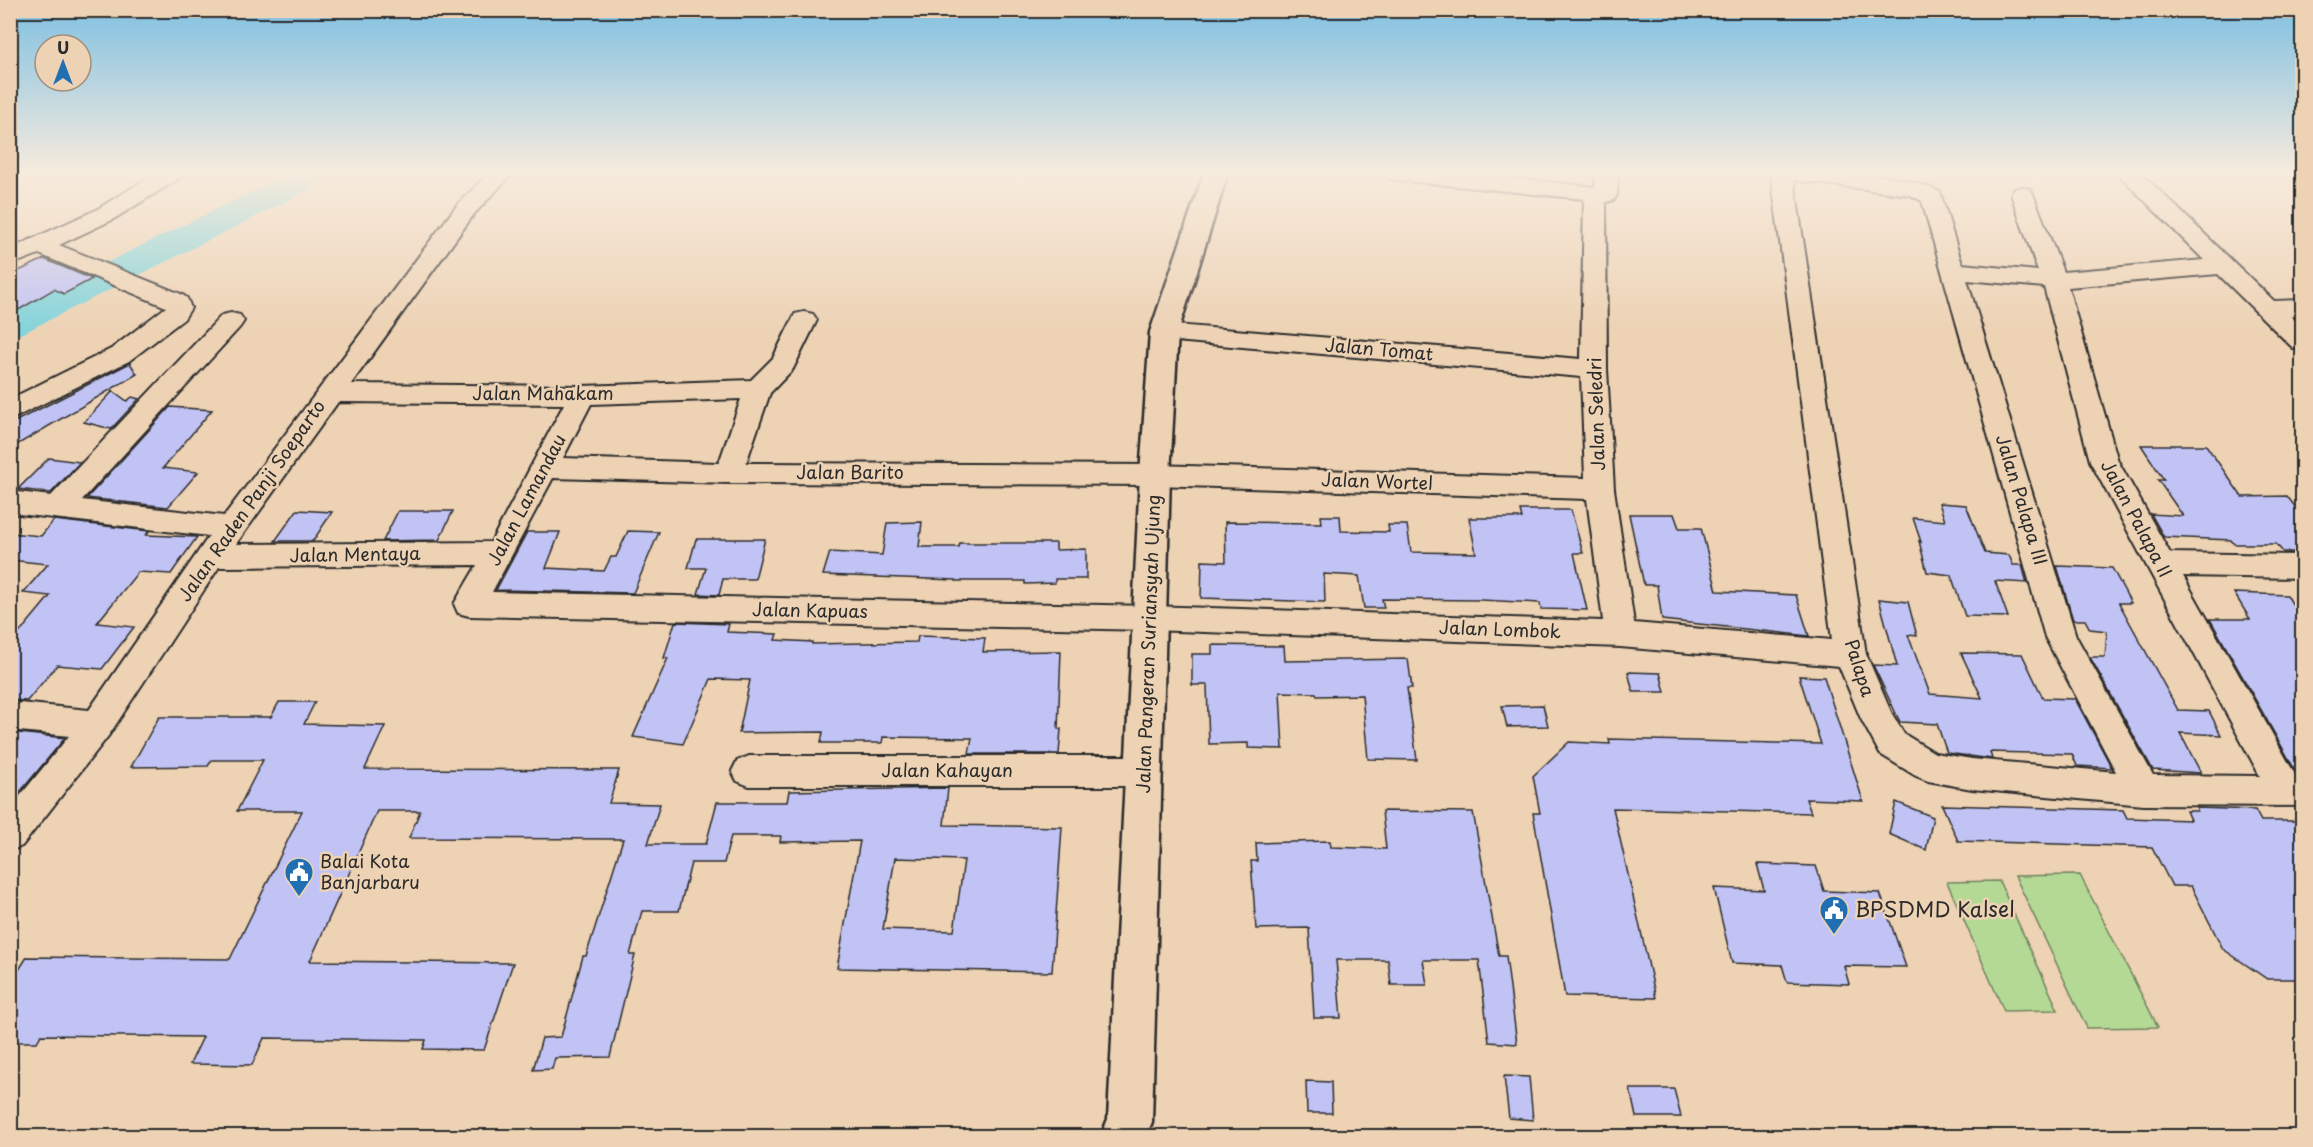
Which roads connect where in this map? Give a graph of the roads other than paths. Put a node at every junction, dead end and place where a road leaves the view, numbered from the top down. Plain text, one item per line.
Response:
1 (79, 227) edge
2 (452, 227) edge
3 (1198, 227) edge
4 (1601, 227) edge
5 (1790, 227) edge
6 (1940, 227) edge
7 (2034, 227) edge
8 (2184, 227) edge
9 (39, 245) junction
10 (10, 258) edge
11 (2225, 266) junction
12 (1952, 271) junction
13 (2054, 280) junction
14 (2302, 308) edge
15 (2269, 309) junction
16 (804, 320) dead end
17 (231, 321) dead end
18 (1164, 332) junction
19 (2302, 342) edge
20 (1594, 369) junction
21 (758, 389) junction
22 (329, 393) junction
23 (582, 394) junction
24 (10, 411) edge
25 (545, 468) junction
26 (729, 473) junction
27 (1155, 475) junction
28 (1600, 489) junction
29 (10, 502) edge
30 (57, 508) junction
31 (232, 528) junction
32 (500, 553) junction
33 (211, 556) junction
34 (2159, 564) junction
35 (2302, 566) edge
36 (469, 604) joint
37 (1150, 618) junction
38 (1620, 634) junction
39 (1850, 654) junction
40 (10, 716) edge
41 (97, 725) junction
42 (749, 771) dead end
43 (1144, 771) junction
44 (2143, 790) junction
45 (2294, 791) edge
46 (10, 835) edge
47 (1131, 1132) edge

1 - 9 street
2 - 22 street, Jalan Raden Panji Soeparto
3 - 18 main road, Jalan Pangeran Suriansyah Ujung
4 - 20 street, Jalan Seledri
5 - 39 street, Palapa
6 - 12 street, Jalan Palapa III
7 - 13 street, Jalan Palapa II
8 - 11 street
9 - 10 street
9 - 24 street
11 - 13 street
11 - 15 street
12 - 13 street
12 - 44 street, Jalan Palapa III
13 - 34 street, Jalan Palapa II
14 - 15 street
15 - 19 street
16 - 21 street
17 - 30 street
18 - 20 street, Jalan Tomat
18 - 27 main road, Jalan Pangeran Suriansyah Ujung
20 - 28 street, Jalan Seledri
21 - 23 street, Jalan Mahakam
21 - 26 street
22 - 23 street, Jalan Mahakam
22 - 31 street, Jalan Raden Panji Soeparto
23 - 25 street, Jalan Lamandau
25 - 26 street, Jalan Barito
25 - 32 street, Jalan Lamandau
26 - 27 street, Jalan Barito
27 - 28 street, Jalan Wortel
27 - 37 main road, Jalan Pangeran Suriansyah Ujung
28 - 38 street, Jalan Seledri
29 - 30 street
30 - 31 street
31 - 33 street, Jalan Raden Panji Soeparto
32 - 33 street, Jalan Mentaya
32 - 36 street, Jalan Lamandau
33 - 41 street, Jalan Raden Panji Soeparto
34 - 35 street
34 - 45 street, Jalan Palapa II
36 - 37 street, Jalan Kapuas
37 - 38 street, Jalan Lombok
37 - 43 main road, Jalan Pangeran Suriansyah Ujung
38 - 39 street, Jalan Lombok
39 - 44 street, Palapa
40 - 41 street
41 - 46 street, Jalan Raden Panji Soeparto
42 - 43 street, Jalan Kahayan
43 - 47 main road, Jalan Pangeran Suriansyah Ujung
44 - 45 street, Palapa

